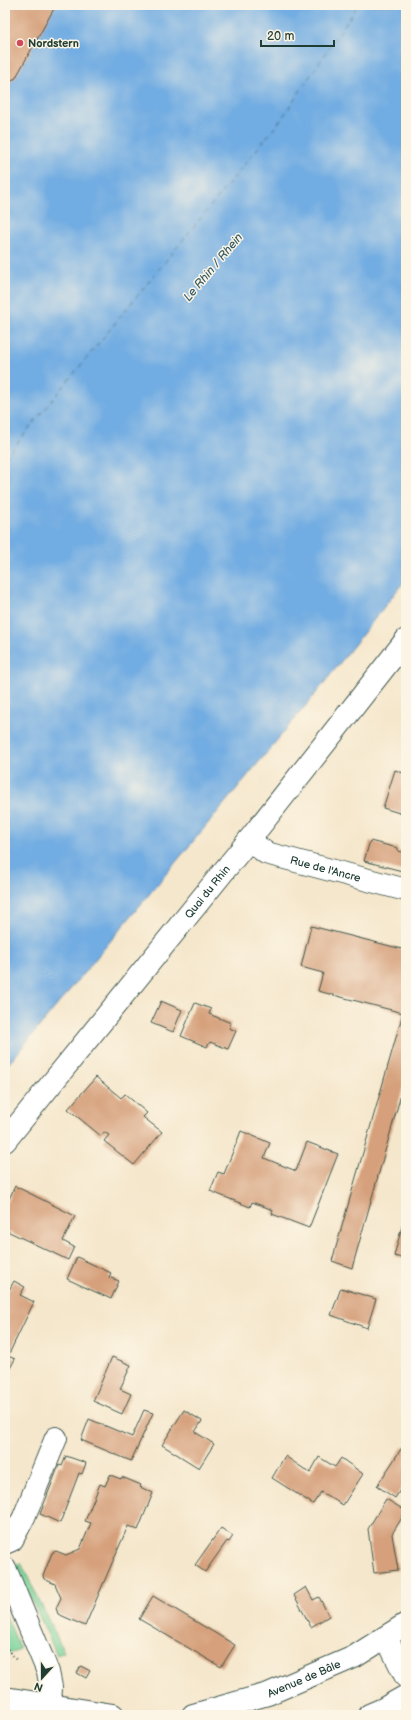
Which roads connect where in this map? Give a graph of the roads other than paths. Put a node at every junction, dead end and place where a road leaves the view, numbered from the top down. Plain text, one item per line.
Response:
1 (405, 644) edge
2 (249, 840) junction
3 (406, 890) edge
4 (5, 1141) edge
5 (56, 1438) dead end
6 (5, 1543) edge
7 (5, 1568) edge
8 (406, 1624) edge
9 (386, 1637) junction
10 (406, 1677) edge
11 (406, 1696) edge
12 (5, 1698) edge
13 (50, 1704) junction
14 (85, 1713) edge
15 (112, 1715) edge
16 (193, 1715) edge
17 (369, 1715) edge

1 - 2 street, Quai du Rhin
2 - 3 street, Rue de l'Ancre
2 - 4 street, Quai du Rhin
5 - 6 street
7 - 13 street
8 - 9 street, Avenue de Bâle
9 - 10 street
9 - 16 street, Avenue de Bâle
11 - 17 street
12 - 13 street
13 - 14 street
14 - 15 street

